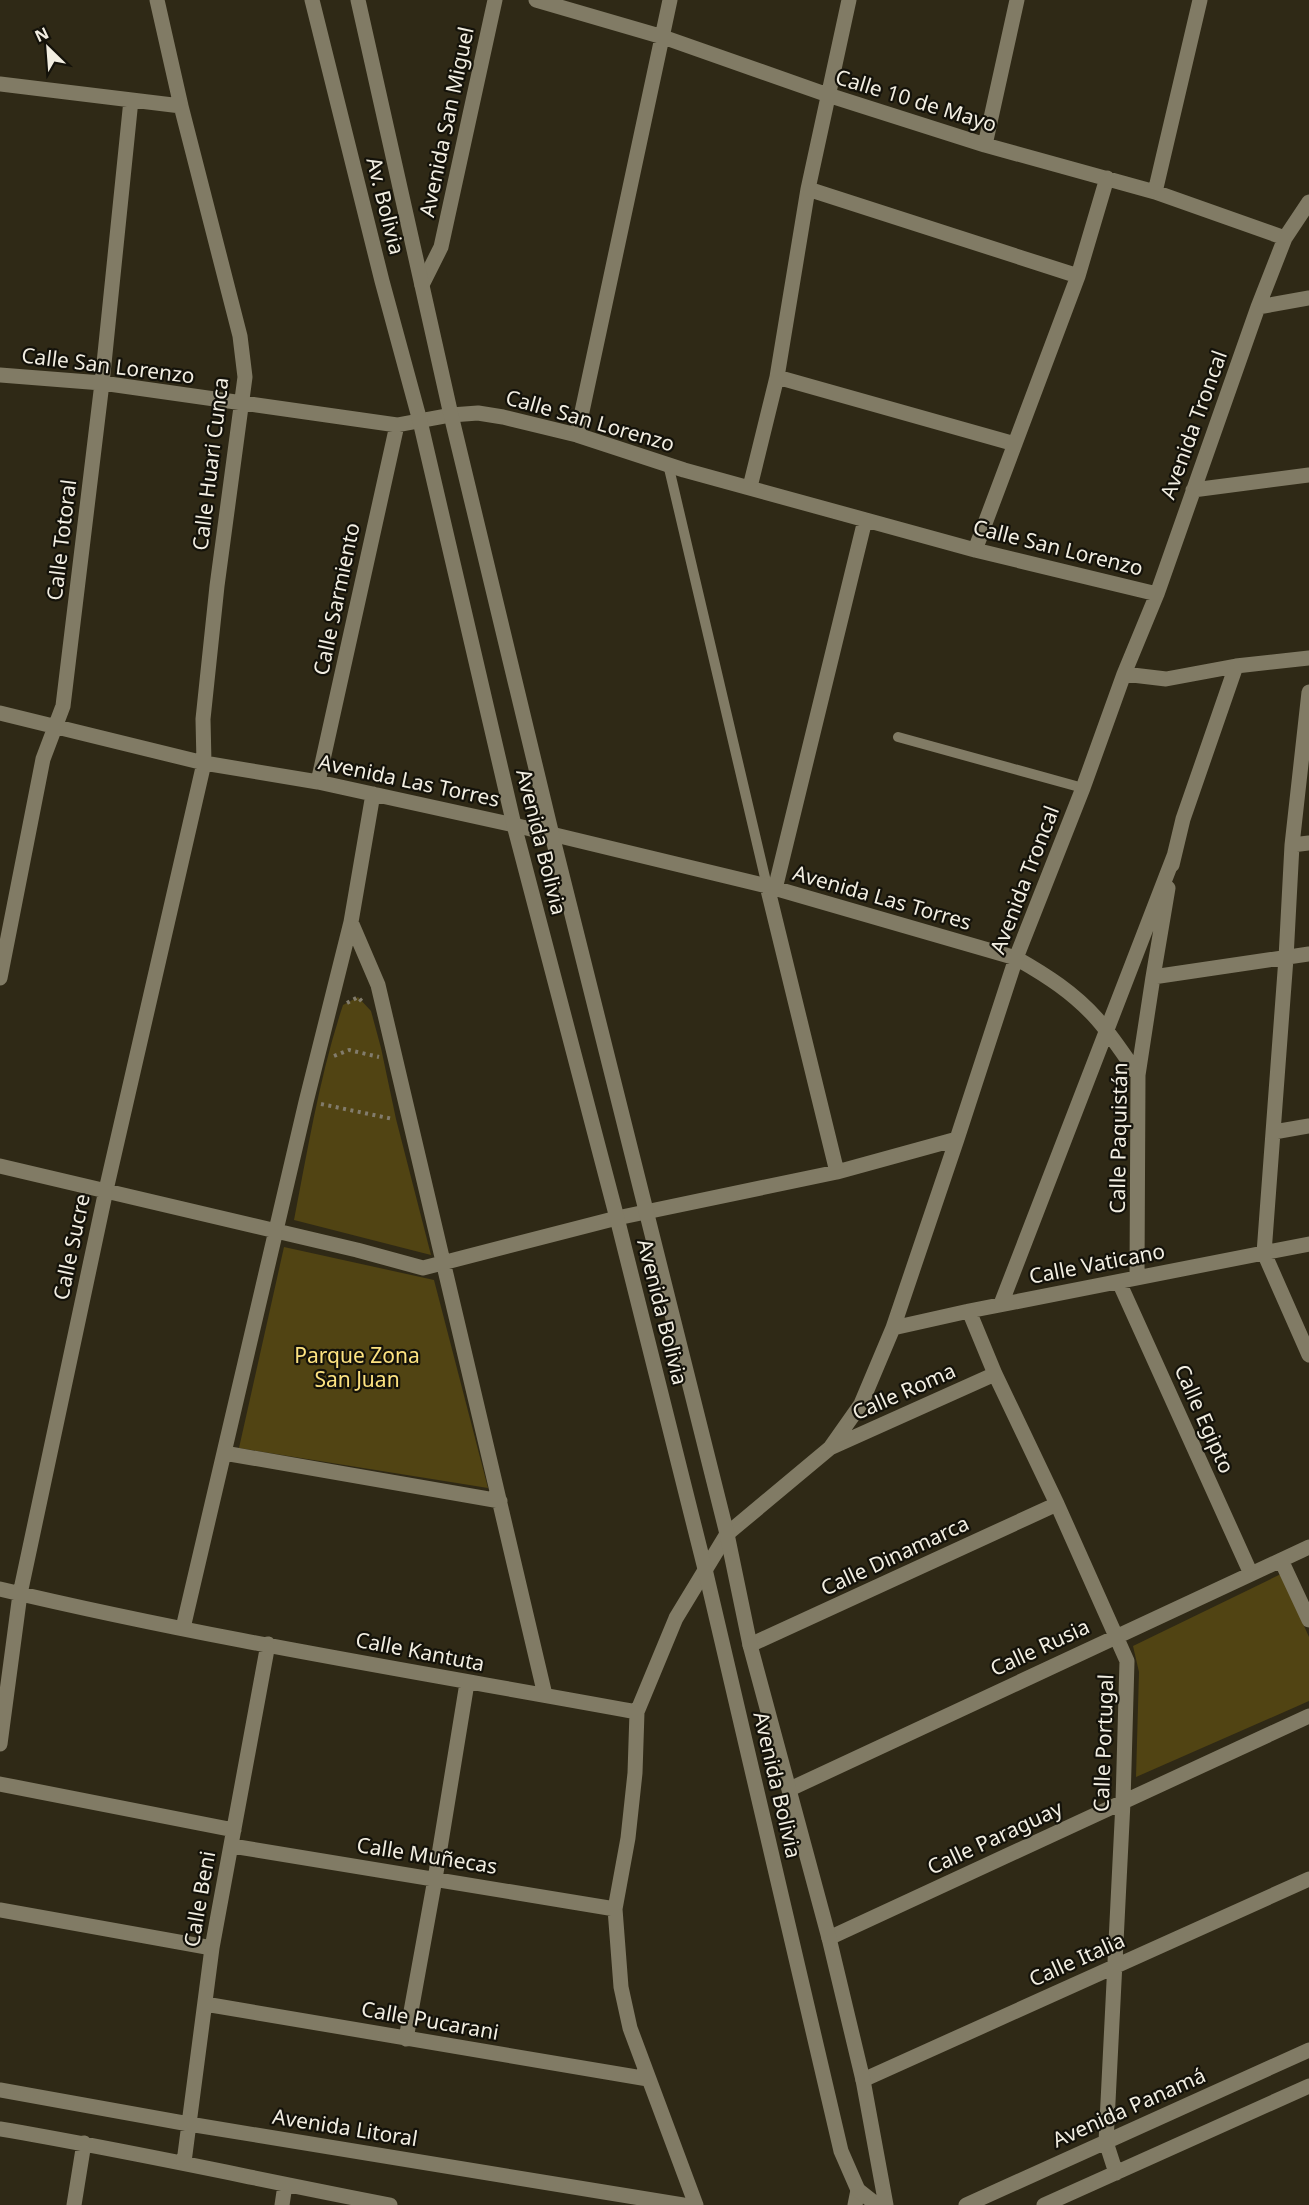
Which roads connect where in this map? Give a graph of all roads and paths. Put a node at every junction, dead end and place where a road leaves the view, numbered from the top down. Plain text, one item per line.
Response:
1 (157, 0) edge
2 (312, 0) edge
3 (357, 0) edge
4 (495, 0) edge
5 (536, 0) edge
6 (670, 0) edge
7 (849, 0) edge
8 (1017, 0) edge
9 (1200, 0) edge
10 (663, 37) junction
11 (0, 84) edge
12 (828, 95) junction
13 (131, 100) junction
14 (181, 106) junction
15 (985, 145) junction
16 (1107, 178) junction
17 (808, 189) junction
18 (1155, 192) junction
19 (1309, 202) edge
20 (1285, 238) junction
21 (1078, 276) junction
22 (422, 285) junction
23 (1309, 298) edge
24 (1258, 307) junction
25 (0, 375) edge
26 (777, 377) junction
27 (102, 383) junction
28 (242, 404) junction
29 (451, 415) junction
30 (420, 421) junction
31 (397, 425) junction
32 (577, 435) junction
33 (1015, 444) junction
34 (668, 464) junction
35 (1309, 475) edge
36 (750, 487) junction
37 (1192, 490) junction
38 (865, 520) junction
39 (975, 550) junction
40 (1157, 594) junction
41 (1309, 658) edge
42 (1236, 666) junction
43 (1124, 674) junction
44 (1309, 692) edge
45 (0, 713) edge
46 (55, 725) junction
47 (898, 737) dead end
48 (204, 763) junction
49 (318, 782) junction
50 (1083, 788) junction
51 (373, 794) junction
52 (514, 825) junction
53 (552, 835) junction
54 (1309, 843) edge
55 (1292, 845) junction
56 (1174, 855) junction
57 (771, 888) junction
58 (351, 922) junction
59 (1309, 954) edge
60 (1016, 958) junction
61 (1286, 958) junction
62 (1154, 977) junction
63 (0, 978) edge
64 (344, 1005) dead end
65 (371, 1011) dead end
66 (1106, 1032) junction
67 (331, 1047) dead end
68 (381, 1048) dead end
69 (1138, 1075) junction
70 (306, 1102) junction
71 (394, 1109) dead end
72 (1309, 1126) edge
73 (1274, 1132) junction
74 (957, 1139) junction
75 (0, 1166) edge
76 (837, 1172) junction
77 (106, 1190) junction
78 (646, 1212) junction
79 (617, 1218) junction
80 (276, 1231) junction
81 (1309, 1244) edge
82 (1264, 1253) junction
83 (444, 1264) junction
84 (1137, 1277) junction
85 (1119, 1281) junction
86 (1001, 1304) junction
87 (969, 1311) junction
88 (893, 1328) junction
89 (1309, 1355) edge
90 (995, 1374) junction
91 (830, 1448) junction
92 (224, 1453) junction
93 (500, 1501) junction
94 (1057, 1504) junction
95 (727, 1534) junction
96 (1309, 1547) edge
97 (1281, 1560) junction
98 (705, 1569) junction
99 (1251, 1574) junction
100 (0, 1589) edge
101 (20, 1594) junction
102 (1309, 1620) edge
103 (183, 1628) junction
104 (1117, 1636) junction
105 (268, 1644) junction
106 (750, 1645) junction
107 (467, 1683) junction
108 (545, 1695) junction
109 (637, 1712) junction
110 (1309, 1716) edge
111 (0, 1744) edge
112 (0, 1784) edge
113 (790, 1789) junction
114 (1123, 1802) junction
115 (234, 1830) junction
116 (232, 1846) junction
117 (435, 1879) junction
118 (1309, 1879) edge
119 (615, 1909) junction
120 (0, 1910) edge
121 (829, 1938) junction
122 (212, 1948) junction
123 (1114, 1967) junction
124 (205, 2004) junction
125 (406, 2039) junction
126 (1309, 2050) edge
127 (648, 2079) junction
128 (863, 2080) junction
129 (1309, 2086) edge
130 (0, 2090) edge
131 (189, 2124) junction
132 (0, 2129) edge
133 (1106, 2142) junction
134 (84, 2143) junction
135 (184, 2162) junction
136 (1116, 2173) junction
137 (285, 2185) junction
138 (857, 2197) edge
139 (74, 2205) edge
140 (282, 2205) edge
141 (390, 2205) edge
142 (683, 2205) edge
143 (696, 2205) edge
144 (877, 2205) edge
145 (886, 2205) edge
146 (966, 2205) edge
147 (1044, 2205) edge

1 - 14 street, Calle Huari Cunca
2 - 30 street, Av. Bolivia
3 - 22 street, Av. Bolivia
4 - 22 street, Avenida San Miguel
5 - 10 street, Calle 10 de Mayo
6 - 10 street
7 - 12 street
8 - 15 street
9 - 18 street
10 - 12 street, Calle 10 de Mayo
10 - 32 street
11 - 13 street
12 - 15 street, Calle 10 de Mayo
12 - 17 street
13 - 14 street
13 - 27 street, Calle Totoral
14 - 28 street, Calle Huari Cunca
15 - 16 street, Calle 10 de Mayo
16 - 18 street, Calle 10 de Mayo
16 - 21 street
17 - 21 street
17 - 26 street
18 - 20 street, Calle 10 de Mayo
19 - 20 street, Avenida Troncal
20 - 24 street, Avenida Troncal
21 - 33 street
22 - 29 street, Av. Bolivia
23 - 24 street
24 - 37 street, Avenida Troncal
25 - 27 street, Calle San Lorenzo
26 - 33 street
26 - 36 street
27 - 28 street, Calle San Lorenzo
27 - 46 street, Calle Totoral
28 - 31 street, Calle San Lorenzo
28 - 48 street, Calle Huari Cunca
29 - 30 street, Calle San Lorenzo
29 - 32 street, Calle San Lorenzo
29 - 53 street, Avenida Bolivia
30 - 31 street, Calle San Lorenzo
30 - 52 street, Avenida Bolivia
31 - 49 street, Calle Sarmiento
32 - 34 street, Calle San Lorenzo
33 - 39 street
34 - 36 street, Calle San Lorenzo
34 - 57 lane
35 - 37 street
36 - 38 street, Calle San Lorenzo
37 - 40 street, Avenida Troncal
38 - 39 street, Calle San Lorenzo
38 - 57 street
39 - 40 street, Calle San Lorenzo
40 - 43 street, Avenida Troncal
41 - 42 street
42 - 43 street
42 - 56 street
43 - 50 street, Avenida Troncal
44 - 55 street
45 - 46 street, Avenida Las Torres
46 - 48 street, Avenida Las Torres
46 - 63 street, Calle Totoral
47 - 50 lane
48 - 49 street, Avenida Las Torres
48 - 77 street, Calle Sucre
49 - 51 street, Avenida Las Torres
50 - 60 street, Avenida Troncal
51 - 52 street, Avenida Las Torres
51 - 58 street
52 - 53 street, Avenida Las Torres
52 - 79 street, Avenida Bolivia
53 - 57 street, Avenida Las Torres
53 - 78 street, Avenida Bolivia
54 - 55 street
55 - 61 street
56 - 62 street, Calle Paquistán
56 - 66 street
57 - 60 street, Avenida Las Torres
57 - 76 street
58 - 70 street
58 - 83 street
59 - 61 street
60 - 66 street, Avenida Las Torres
60 - 74 street, Avenida Troncal
61 - 62 street
61 - 73 street
62 - 69 street, Calle Paquistán
64 - 65 path
66 - 69 street, Avenida Las Torres
66 - 86 street
67 - 68 path
69 - 84 street, Calle Paquistán
70 - 71 path
70 - 80 street
72 - 73 street
73 - 82 street
74 - 76 street
74 - 88 street, Avenida Troncal
75 - 77 street
76 - 78 street
77 - 80 street
77 - 101 street, Calle Sucre
78 - 79 street
78 - 95 street, Avenida Bolivia
79 - 83 street
79 - 98 street, Avenida Bolivia
80 - 83 street
80 - 92 street
81 - 82 street, Calle Vaticano
82 - 84 street, Calle Vaticano
82 - 89 street
83 - 93 street
84 - 85 street, Calle Vaticano
85 - 86 street, Calle Vaticano
85 - 99 street, Calle Egipto
86 - 87 street, Calle Vaticano
87 - 88 street, Calle Vaticano
87 - 90 street, Calle Portugal
88 - 91 street, Avenida Troncal
90 - 91 street, Calle Roma
90 - 94 street, Calle Portugal
91 - 95 street, Avenida Troncal
92 - 93 street
92 - 103 street
93 - 108 street
94 - 104 street, Calle Portugal
94 - 106 street, Calle Dinamarca
95 - 98 street
95 - 106 street, Avenida Bolivia
96 - 97 street, Calle Rusia
97 - 99 street, Calle Rusia
97 - 102 street
98 - 109 street
98 - 138 street, Avenida Bolivia
99 - 104 street, Calle Rusia
100 - 101 street, Calle Kantuta
101 - 103 street, Calle Kantuta
101 - 111 street, Calle Sucre
103 - 105 street, Calle Kantuta
104 - 113 street, Calle Rusia
104 - 114 street, Calle Portugal
105 - 107 street, Calle Kantuta
105 - 115 street, Calle Beni
106 - 113 street, Avenida Bolivia
107 - 108 street, Calle Kantuta
107 - 117 street
108 - 109 street, Calle Kantuta
109 - 119 street
110 - 114 street, Calle Paraguay
112 - 115 street
113 - 121 street, Avenida Bolivia
114 - 121 street, Calle Paraguay
114 - 123 street, Calle Portugal
115 - 116 street, Calle Beni
116 - 117 street, Calle Muñecas
116 - 122 street, Calle Beni
117 - 119 street, Calle Muñecas
117 - 125 street
118 - 123 street, Calle Italia
119 - 127 street
120 - 122 street
121 - 128 street, Avenida Bolivia
122 - 124 street, Calle Beni
123 - 128 street, Calle Italia
123 - 133 street, Calle Portugal
124 - 125 street, Calle Pucarani
124 - 131 street, Calle Beni
125 - 127 street, Calle Pucarani
126 - 133 street, Avenida Panamá
127 - 143 street
128 - 145 street, Avenida Bolivia
129 - 136 street
130 - 131 street, Avenida Litoral
131 - 135 street, Calle Beni
131 - 142 street, Avenida Litoral
132 - 134 street
133 - 136 street, Calle Portugal
133 - 146 street, Avenida Panamá
134 - 135 street
134 - 139 street
135 - 137 street
136 - 147 street
137 - 140 street
137 - 141 street
138 - 144 street, Avenida Bolivia

